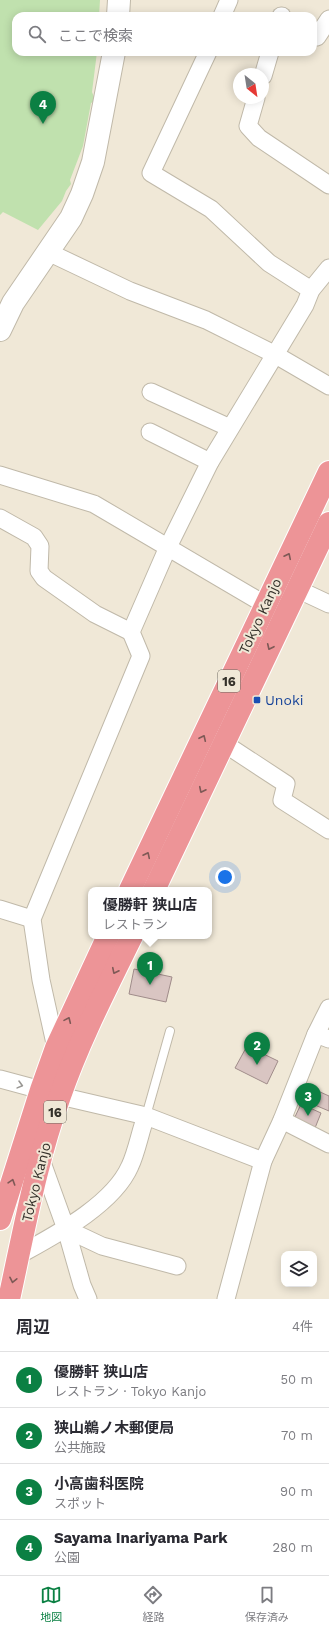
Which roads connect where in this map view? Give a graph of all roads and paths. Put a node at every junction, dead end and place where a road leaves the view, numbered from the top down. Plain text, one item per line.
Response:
1 (229, 0) edge
2 (224, 12) edge
3 (329, 20) edge
4 (320, 39) edge
5 (113, 56) edge
6 (203, 56) edge
7 (269, 56) edge
8 (265, 68) edge
9 (254, 104) edge
10 (329, 185) edge
11 (48, 252) junction
12 (329, 268) edge
13 (311, 290) junction
14 (0, 330) edge
15 (274, 354) junction
16 (329, 386) edge
17 (151, 392) dead end
18 (230, 428) junction
19 (150, 432) dead end
20 (210, 462) junction
21 (329, 472) edge
22 (0, 475) edge
23 (0, 518) edge
24 (329, 523) edge
25 (168, 547) junction
26 (297, 589) junction
27 (329, 604) edge
28 (264, 605) junction
29 (284, 616) junction
30 (131, 632) junction
31 (225, 744) junction
32 (329, 830) edge
33 (131, 887) edge
34 (155, 887) edge
35 (0, 910) edge
36 (32, 919) junction
37 (107, 939) edge
38 (131, 939) edge
39 (329, 1008) edge
40 (170, 1031) dead end
41 (322, 1037) edge
42 (56, 1048) junction
43 (0, 1080) edge
44 (50, 1093) junction
45 (146, 1116) junction
46 (282, 1120) junction
47 (329, 1144) edge
48 (40, 1158) junction
49 (263, 1161) junction
50 (0, 1219) edge
51 (66, 1229) junction
52 (19, 1255) junction
53 (177, 1266) dead end
54 (9, 1299) edge
55 (88, 1299) edge
56 (226, 1299) edge

1 - 2 street
3 - 4 street
5 - 11 street
6 - 13 street
7 - 8 street
9 - 10 street
11 - 14 street
11 - 15 street
12 - 13 street
13 - 15 street
15 - 16 street
15 - 18 street
17 - 18 street
18 - 20 street
19 - 20 street
20 - 25 street
28 -> 21 highway, Tokyo Kanjo / 16
22 - 25 street
23 - 30 street
24 - 26 highway, Tokyo Kanjo / 16
25 - 28 street
25 - 30 street
26 - 27 street
26 - 29 highway, Tokyo Kanjo / 16
28 - 29 street
33 -> 28 highway, Tokyo Kanjo / 16
29 -> 31 highway, Tokyo Kanjo / 16
30 - 36 street
31 - 32 street
31 -> 34 highway, Tokyo Kanjo / 16
35 - 36 street
36 - 42 street
42 -> 37 highway, Tokyo Kanjo / 16
38 -> 44 highway, Tokyo Kanjo / 16
39 - 41 street
40 - 45 lane
41 - 46 street
42 - 44 highway, Tokyo Kanjo / 16
43 -> 44 street
44 - 45 street
44 - 48 highway, Tokyo Kanjo / 16
50 -> 44 highway, Tokyo Kanjo / 16
45 - 49 street
45 - 51 street
46 - 47 street
46 - 49 street
48 - 51 street
48 - 52 highway, Tokyo Kanjo / 16
49 - 56 street
51 - 52 street
51 - 53 street
51 - 55 street
52 -> 54 highway, Tokyo Kanjo / 16

